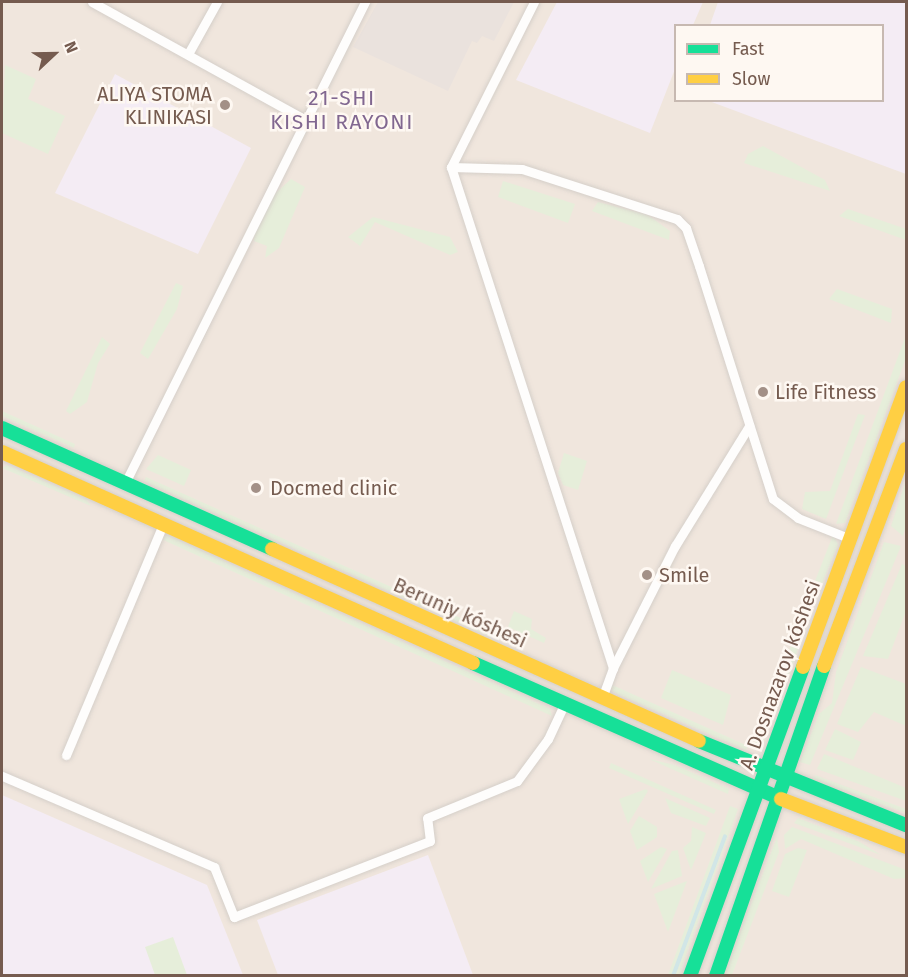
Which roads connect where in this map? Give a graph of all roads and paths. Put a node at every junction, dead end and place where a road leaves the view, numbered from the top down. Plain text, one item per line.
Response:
1 (92, 2) edge
2 (217, 2) edge
3 (365, 2) edge
4 (534, 2) edge
5 (188, 54) junction
6 (304, 119) junction
7 (451, 168) junction
8 (906, 387) edge
9 (749, 426) junction
10 (2, 428) edge
11 (906, 449) edge
12 (2, 452) edge
13 (125, 483) junction
14 (163, 524) junction
15 (244, 537) junction
16 (851, 539) junction
17 (235, 555) junction
18 (613, 668) junction
19 (602, 698) junction
20 (564, 705) junction
21 (773, 747) junction
22 (791, 754) junction
23 (66, 755) dead end
24 (740, 760) junction
25 (765, 771) junction
26 (2, 777) edge
27 (783, 779) junction
28 (732, 780) junction
29 (758, 790) junction
30 (817, 792) junction
31 (776, 797) junction
32 (810, 810) junction
33 (747, 823) junction
34 (906, 825) edge
35 (766, 828) junction
36 (906, 847) edge
37 (690, 975) edge
38 (716, 975) edge

1 - 5 street
2 - 5 street
3 - 6 street
4 - 7 street
5 - 6 street
6 - 13 street
7 - 9 street
7 - 18 street
8 - 16 main road, A. Dosnazarov kóshesi
9 - 16 street
9 - 18 street
10 - 13 main road, Beruniy kóshesi
11 - 22 main road, A. Dosnazarov kóshesi
12 - 14 main road, Beruniy kóshesi
13 - 15 main road, Beruniy kóshesi
14 - 17 main road, Beruniy kóshesi
14 - 23 street
15 - 17 main road
15 - 19 main road, Beruniy kóshesi
16 - 21 main road, A. Dosnazarov kóshesi
17 - 20 main road, Beruniy kóshesi
18 - 19 street
19 - 24 main road, Beruniy kóshesi
20 - 26 street
20 - 28 main road, Beruniy kóshesi
21 - 22 main road
21 - 25 main road, A. Dosnazarov kóshesi
22 - 27 main road, A. Dosnazarov kóshesi
24 - 25 main road, Beruniy kóshesi
24 - 28 main road
25 - 27 main road, Beruniy kóshesi
25 - 29 main road, A. Dosnazarov kóshesi
27 - 30 main road, Beruniy kóshesi
27 - 31 main road, A. Dosnazarov kóshesi
28 - 29 main road, Beruniy kóshesi
29 - 31 main road, Beruniy kóshesi
29 - 33 main road, A. Dosnazarov kóshesi
30 - 32 main road
30 - 34 main road, Beruniy kóshesi
31 - 32 main road, Beruniy kóshesi
31 - 35 main road, A. Dosnazarov kóshesi
32 - 36 main road, Beruniy kóshesi
33 - 35 main road
33 - 37 main road, A. Dosnazarov kóshesi
35 - 38 main road, A. Dosnazarov kóshesi

